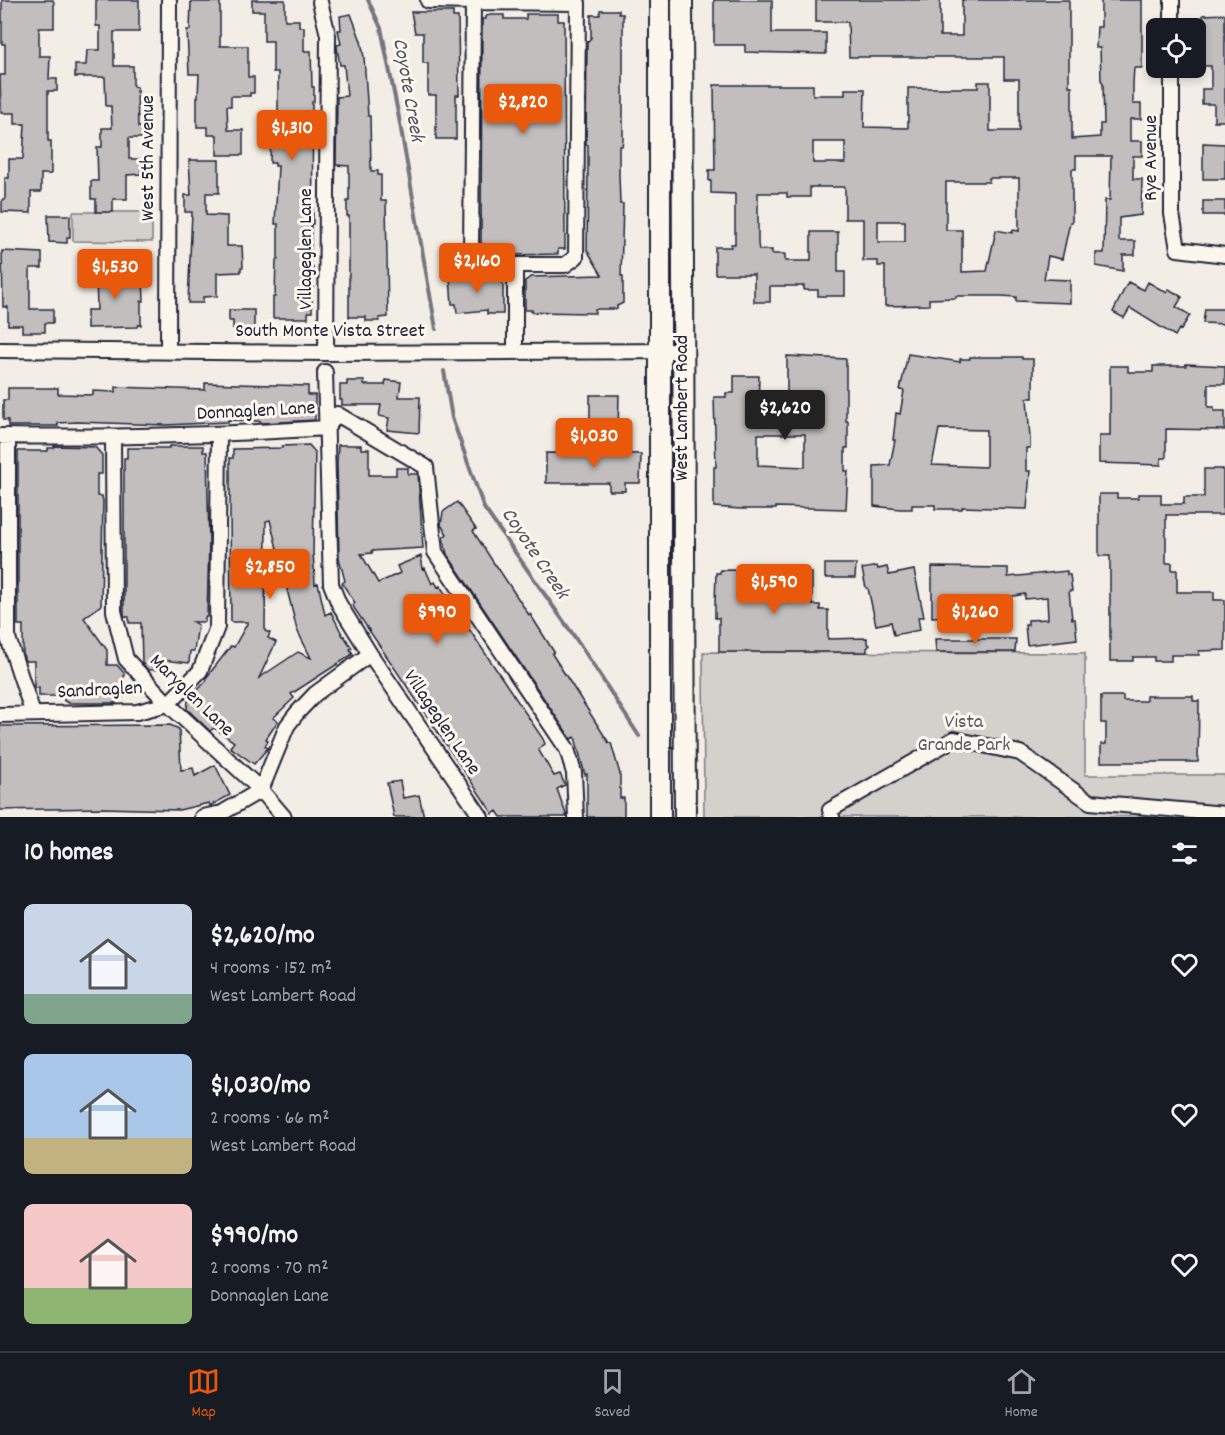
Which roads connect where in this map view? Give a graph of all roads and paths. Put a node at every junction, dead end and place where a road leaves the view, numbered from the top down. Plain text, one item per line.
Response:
1 (169, 0) edge
2 (660, 0) edge
3 (682, 0) edge
4 (1172, 0) edge
5 (428, 1) edge
6 (320, 2) dead end
7 (473, 2) junction
8 (1172, 18) edge
9 (1172, 78) edge
10 (1225, 255) edge
11 (515, 265) junction
12 (0, 350) edge
13 (168, 351) junction
14 (515, 351) junction
15 (683, 351) junction
16 (661, 352) junction
17 (326, 353) junction
18 (325, 372) dead end
19 (327, 428) junction
20 (219, 435) junction
21 (4, 436) edge
22 (113, 437) junction
23 (370, 654) junction
24 (168, 704) junction
25 (33, 714) junction
26 (0, 715) edge
27 (261, 790) junction
28 (1225, 814) edge
29 (202, 817) edge
30 (284, 817) edge
31 (482, 817) edge
32 (576, 817) edge
33 (660, 817) edge
34 (685, 817) edge
35 (832, 817) edge

1 - 13 street, West 5th Avenue
2 - 16 main road, West Lambert Road
3 - 15 main road, West Lambert Road
4 - 8 street
5 - 7 street
6 - 17 street, Villageglen Lane
7 - 11 street
7 - 11 street
9 - 10 street, Rye Avenue
11 - 14 street
12 - 13 street, South Monte Vista Street
13 - 17 street, South Monte Vista Street
14 - 16 street, South Monte Vista Street
14 - 17 street, South Monte Vista Street
15 - 16 street, South Monte Vista Street
15 - 34 main road, West Lambert Road
16 - 33 main road, West Lambert Road
18 - 19 street, Villageglen Lane
19 - 20 street, Donnaglen Lane
19 - 23 street, Villageglen Lane
19 - 32 street, Donnaglen Lane
20 - 22 street, Donnaglen Lane
20 - 24 street, Sandraglen
21 - 22 street, Donnaglen Lane
21 - 25 street
22 - 24 street, Maryglen Lane
23 - 27 street
23 - 31 street, Villageglen Lane
24 - 25 street, Sandraglen
24 - 27 street, Maryglen Lane
25 - 26 street, Sandraglen
27 - 29 street
27 - 30 street, Maryglen Lane
28 - 35 street

